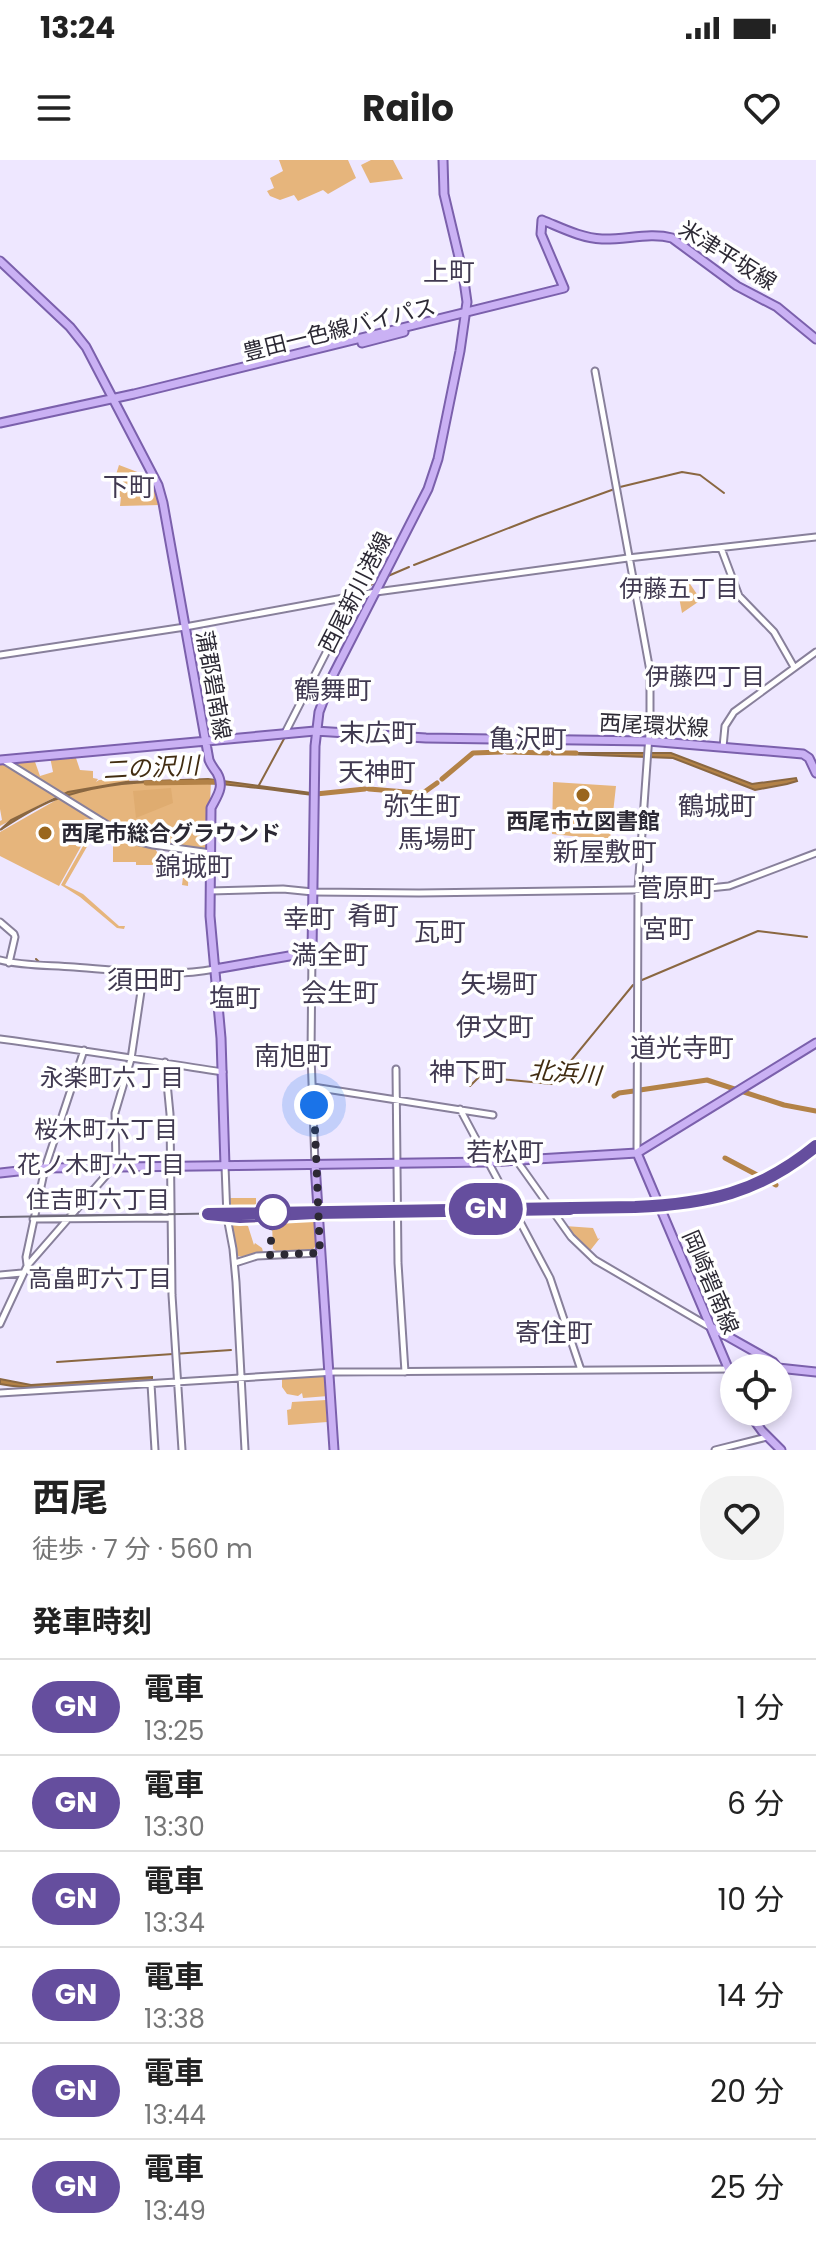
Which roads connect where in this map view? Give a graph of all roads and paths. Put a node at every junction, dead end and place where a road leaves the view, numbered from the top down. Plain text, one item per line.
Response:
1 (443, 160) edge
2 (0, 261) edge
3 (564, 288) joint
4 (466, 314) junction
5 (816, 339) edge
6 (595, 371) dead end
7 (113, 398) junction
8 (0, 423) edge
9 (816, 537) edge
10 (721, 548) junction
11 (628, 558) junction
12 (378, 588) junction
13 (355, 595) junction
14 (185, 627) junction
15 (816, 652) edge
16 (0, 655) edge
17 (794, 667) junction
18 (315, 731) junction
19 (285, 734) junction
20 (205, 740) junction
21 (648, 741) junction
22 (723, 747) junction
23 (1, 760) edge
24 (816, 773) edge
25 (211, 853) junction
26 (816, 853) edge
27 (638, 889) junction
28 (210, 891) junction
29 (313, 892) junction
30 (0, 922) edge
31 (312, 952) junction
32 (0, 960) edge
33 (9, 963) junction
34 (215, 969) junction
35 (144, 971) junction
36 (0, 1039) edge
37 (816, 1043) edge
38 (84, 1050) junction
39 (131, 1059) junction
40 (165, 1062) junction
41 (396, 1069) dead end
42 (223, 1072) junction
43 (313, 1087) junction
44 (397, 1100) junction
45 (460, 1109) junction
46 (493, 1115) dead end
47 (637, 1153) junction
48 (516, 1160) junction
49 (489, 1162) junction
50 (398, 1163) junction
51 (315, 1164) junction
52 (171, 1166) junction
53 (225, 1166) junction
54 (116, 1167) junction
55 (45, 1168) junction
56 (0, 1173) edge
57 (732, 1196) dead end
58 (548, 1205) junction
59 (513, 1206) junction
60 (679, 1207) dead end
61 (398, 1211) junction
62 (553, 1212) junction
63 (318, 1213) junction
64 (517, 1213) junction
65 (171, 1218) junction
66 (33, 1219) junction
67 (69, 1219) junction
68 (320, 1253) junction
69 (235, 1263) junction
70 (25, 1269) junction
71 (0, 1275) edge
72 (0, 1324) edge
73 (709, 1326) junction
74 (723, 1354) edge
75 (759, 1354) edge
76 (720, 1369) edge
77 (792, 1369) edge
78 (581, 1370) junction
79 (328, 1372) junction
80 (405, 1372) junction
81 (816, 1372) edge
82 (241, 1378) junction
83 (177, 1382) junction
84 (151, 1384) junction
85 (0, 1393) edge
86 (759, 1426) edge
87 (767, 1437) junction
88 (155, 1450) edge
89 (182, 1450) edge
90 (245, 1450) edge
91 (334, 1450) edge
92 (715, 1450) edge
93 (781, 1450) edge

1 - 4 main road, 西尾新川港線
2 - 7 main road, 蒲郡碧南線
3 - 4 main road, 豊田一色線バイパス
3 - 5 main road, 米津平坂線
4 - 7 main road, 豊田一色線バイパス
4 - 12 main road, 西尾新川港線
6 - 11 street
7 - 8 main road
7 - 14 main road, 蒲郡碧南線
9 - 10 street
10 - 11 street
10 - 17 street
11 - 12 street
11 - 21 street
12 - 13 street
12 - 18 main road, 西尾新川港線
13 - 14 street
13 - 19 street
14 - 16 street
14 - 20 main road, 蒲郡碧南線
15 - 17 street
17 - 22 street
18 - 19 main road, 西尾環状線
18 - 21 main road, 西尾環状線
18 - 29 main road, 西尾新川港線
19 - 20 main road, 西尾環状線
20 - 23 main road, 西尾環状線
20 - 25 main road, 蒲郡碧南線
21 - 22 main road, 西尾環状線
21 - 27 street
22 - 24 main road, 西尾環状線
23 - 25 street
25 - 28 main road, 蒲郡碧南線
26 - 27 street
27 - 29 street
27 - 47 street
28 - 29 street
28 - 34 main road, 蒲郡碧南線
29 - 31 main road, 西尾新川港線
30 - 33 street
31 - 34 main road
31 - 43 street
32 - 33 street
33 - 35 street
34 - 35 street
34 - 42 main road, 蒲郡碧南線
35 - 39 street
36 - 38 street
37 - 47 main road
38 - 39 street
38 - 55 street
39 - 40 street
39 - 54 street
40 - 42 street
40 - 52 street
41 - 44 street
42 - 53 main road, 蒲郡碧南線
43 - 44 street
43 - 51 street
44 - 45 street
44 - 50 street
45 - 46 street
45 - 49 street
47 - 48 main road
47 - 73 main road, 岡崎碧南線
48 - 49 main road
48 - 58 street
49 - 50 main road
49 - 59 street
50 - 51 main road
50 - 61 street
51 - 53 main road
51 - 63 main road
52 - 53 main road
52 - 54 main road
52 - 65 street
53 - 69 street
54 - 55 main road
54 - 67 street
55 - 56 main road
55 - 66 street
57 - 60 street
58 - 59 street
58 - 62 street
59 - 61 street
59 - 64 street
61 - 63 street
61 - 64 street
61 - 80 street
62 - 64 street
62 - 73 street
63 - 68 main road
64 - 78 street
65 - 67 street
65 - 83 street
66 - 67 street
66 - 70 street
67 - 70 street
68 - 69 street
68 - 79 main road
69 - 82 street
70 - 71 street
70 - 72 street
73 - 74 main road, 岡崎碧南線
73 - 75 main road
76 - 78 street
77 - 81 main road
78 - 80 street
79 - 80 street
79 - 82 street
79 - 91 main road
82 - 83 street
82 - 90 street
83 - 84 street
83 - 89 street
84 - 85 street
84 - 88 street
86 - 87 main road
87 - 92 street
87 - 93 main road

